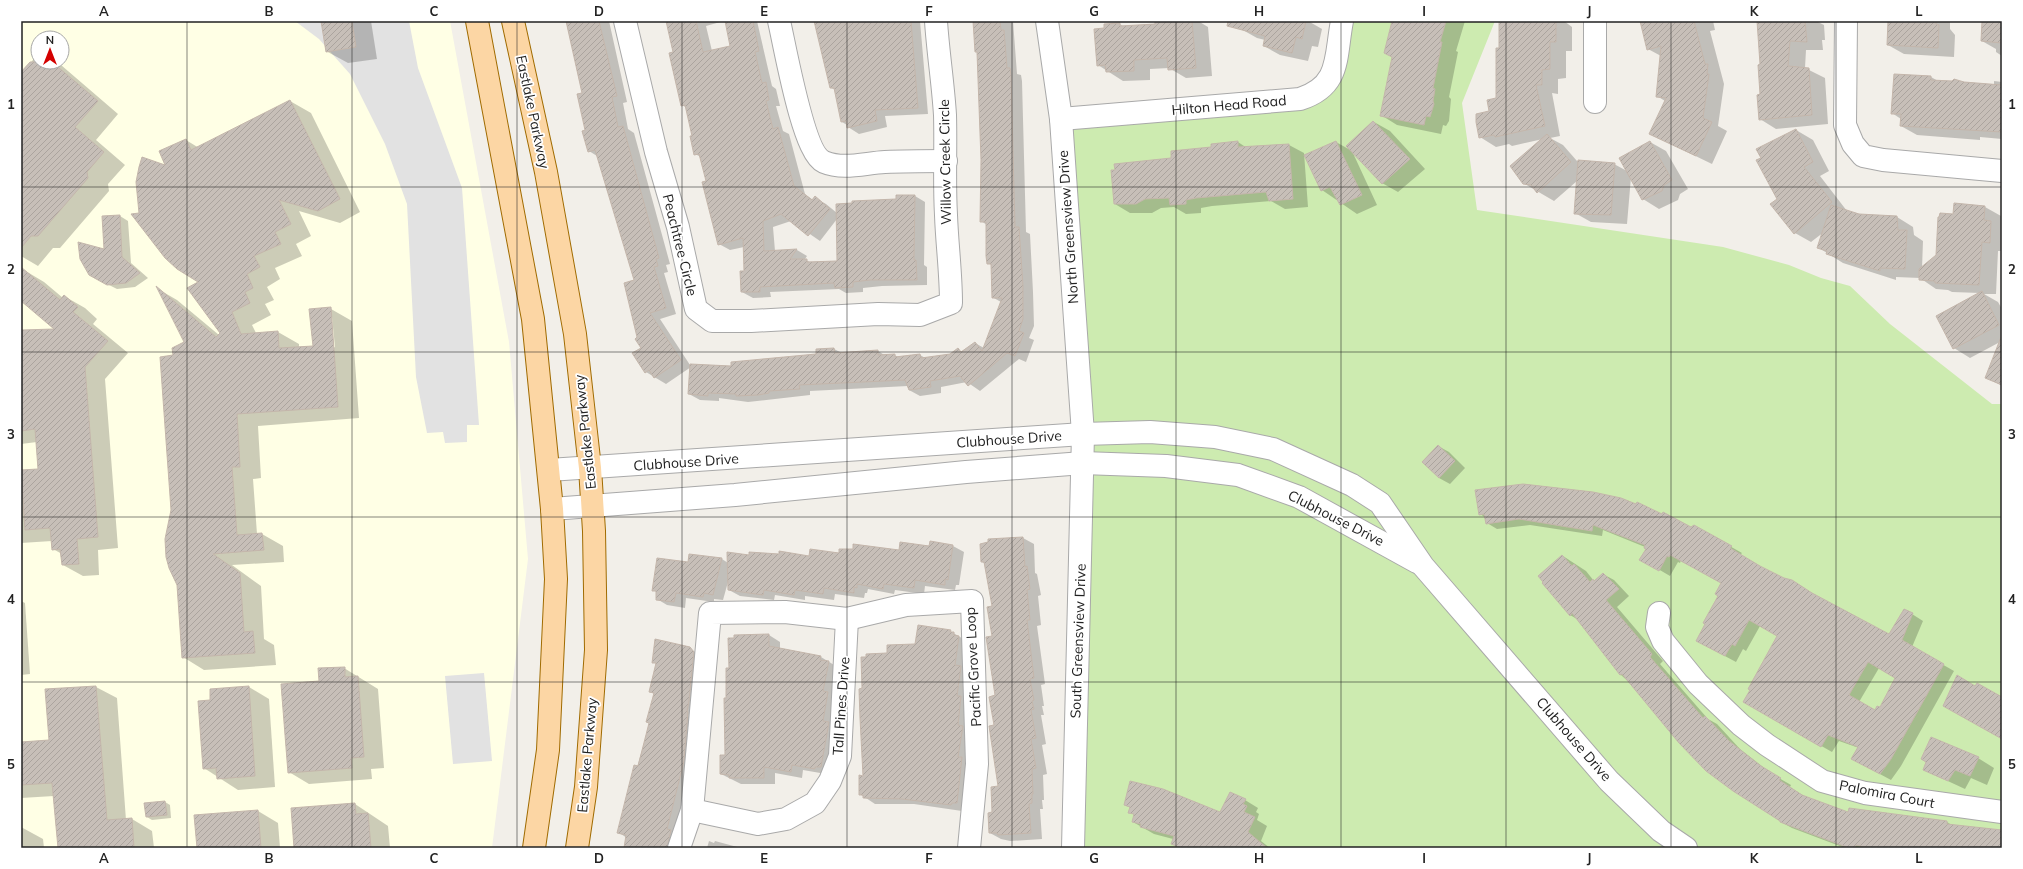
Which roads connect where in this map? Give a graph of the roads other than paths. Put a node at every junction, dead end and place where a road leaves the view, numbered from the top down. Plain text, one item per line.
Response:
1 (477, 21) edge
2 (513, 21) edge
3 (625, 21) edge
4 (779, 21) edge
5 (936, 21) edge
6 (1047, 21) edge
7 (1342, 21) edge
8 (1595, 21) edge
9 (1846, 21) edge
10 (1595, 102) dead end
11 (1061, 119) junction
12 (946, 161) junction
13 (2002, 171) edge
14 (951, 303) joint
15 (1083, 434) junction
16 (1083, 463) junction
17 (590, 468) junction
18 (549, 470) junction
19 (592, 507) junction
20 (552, 509) junction
21 (1423, 566) junction
22 (1659, 613) dead end
23 (847, 619) junction
24 (692, 810) junction
25 (2002, 812) edge
26 (534, 848) edge
27 (577, 848) edge
28 (680, 848) edge
29 (969, 848) edge
30 (1073, 848) edge
31 (1686, 848) edge

1 - 18 main road
2 - 17 main road, Eastlake Parkway
3 - 14 street, Peachtree Circle
4 - 12 street
5 - 12 street, Willow Creek Circle
6 - 11 street, North Greensview Drive
7 - 11 street, Hilton Head Road
8 - 10 street
9 - 13 street
11 - 15 street, North Greensview Drive
12 - 14 street, Willow Creek Circle
15 - 16 street, South Greensview Drive
15 - 17 street, Clubhouse Drive
15 - 21 street, Clubhouse Drive
16 - 19 street, Clubhouse Drive
16 - 21 street, Clubhouse Drive
16 - 30 street, South Greensview Drive
17 - 18 street, Clubhouse Drive
17 - 19 main road, Eastlake Parkway
18 - 20 main road
19 - 20 street, Clubhouse Drive
19 - 27 main road, Eastlake Parkway
20 - 26 main road
21 - 31 street, Clubhouse Drive
22 - 25 street, Palomira Court
23 - 24 street, Tall Pines Drive
23 - 24 street, Pacific Grove Loop
23 - 29 street, Pacific Grove Loop
24 - 28 street, Pacific Grove Loop

